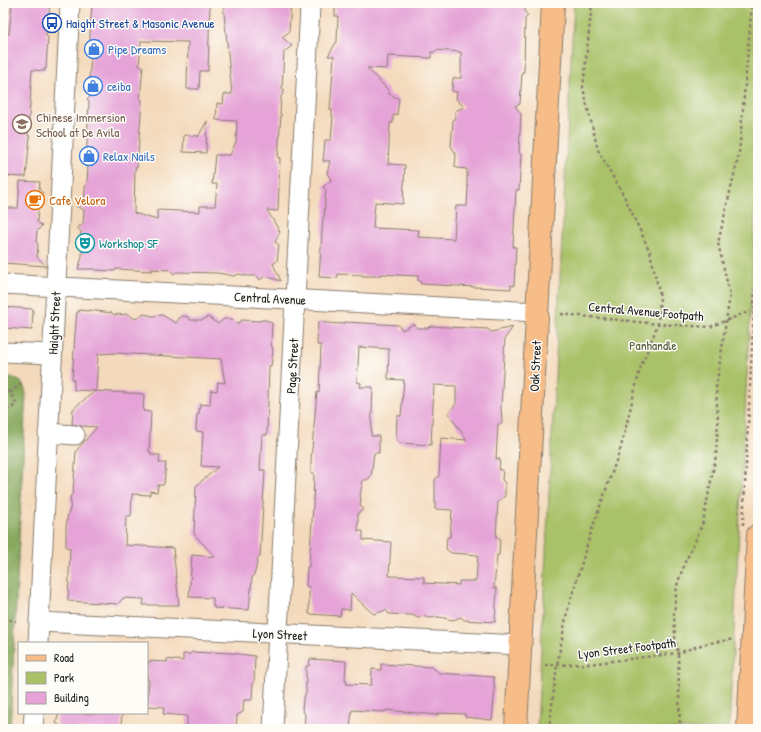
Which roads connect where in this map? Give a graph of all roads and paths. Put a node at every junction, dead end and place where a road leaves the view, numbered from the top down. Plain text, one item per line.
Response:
1 (70, 3) edge
2 (553, 3) edge
3 (592, 3) edge
4 (708, 3) edge
5 (752, 4) edge
6 (311, 5) edge
7 (758, 6) edge
8 (758, 228) edge
9 (3, 284) edge
10 (56, 287) junction
11 (295, 300) junction
12 (750, 311) dead end
13 (537, 312) junction
14 (561, 314) dead end
15 (727, 320) junction
16 (658, 324) junction
17 (3, 352) edge
18 (52, 354) junction
19 (22, 382) dead end
20 (3, 387) edge
21 (10, 393) junction
22 (3, 411) edge
23 (48, 433) junction
24 (75, 435) dead end
25 (751, 533) edge
26 (3, 619) edge
27 (16, 621) dead end
28 (39, 622) junction
29 (278, 634) junction
30 (734, 639) dead end
31 (38, 642) edge
32 (521, 645) junction
33 (678, 653) junction
34 (755, 658) edge
35 (545, 665) dead end
36 (556, 665) junction
37 (34, 714) edge
38 (34, 729) edge
39 (273, 729) edge
40 (516, 729) edge
41 (549, 729) edge
42 (680, 729) edge
43 (748, 729) edge

1 - 10 street, Haight Street
2 - 13 main road, Oak Street
3 - 16 path
4 - 5 path
5 - 7 path
5 - 15 path
6 - 11 street, Page Street
8 - 25 path
9 - 10 street, Central Avenue
10 - 11 street, Central Avenue
10 - 18 street, Haight Street
11 - 13 street, Central Avenue
11 - 29 street, Page Street
12 - 15 path, Central Avenue Footpath
13 - 32 main road, Oak Street
14 - 16 path, Central Avenue Footpath
15 - 16 path, Central Avenue Footpath
15 - 33 path
16 - 36 path
17 - 18 street
18 - 23 street, Haight Street
19 - 21 path
20 - 21 path
21 - 22 path
23 - 24 street
23 - 28 street, Haight Street
25 - 34 main road
26 - 27 path
28 - 29 street, Lyon Street
28 - 31 street, Haight Street
29 - 32 street, Lyon Street
29 - 39 street, Page Street
30 - 33 path, Lyon Street Footpath
32 - 40 main road, Oak Street
33 - 36 path, Lyon Street Footpath
33 - 42 path
34 - 43 main road
35 - 36 path, Lyon Street Footpath
36 - 41 path
37 - 38 street

